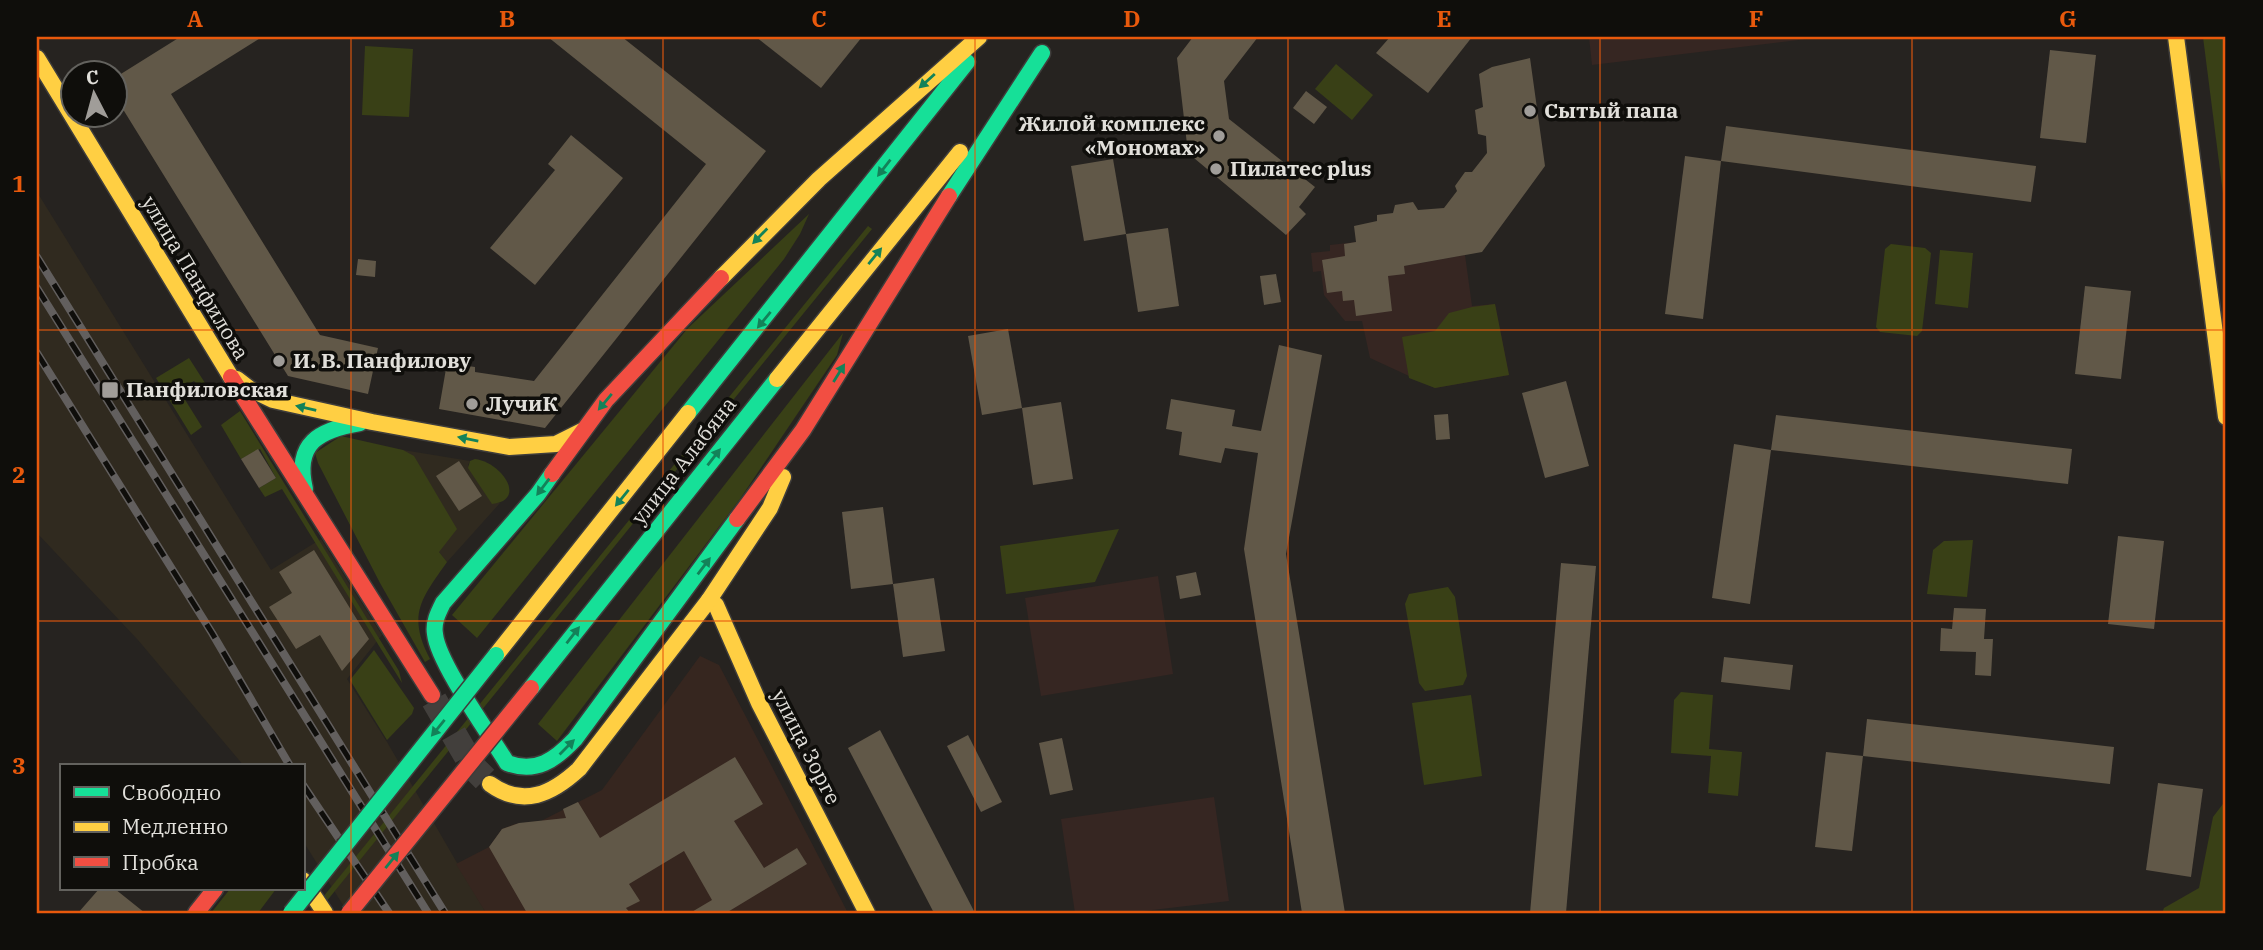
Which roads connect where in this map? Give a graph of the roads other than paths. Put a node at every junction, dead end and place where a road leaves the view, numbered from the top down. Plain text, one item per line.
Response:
1 (979, 37) edge
2 (987, 37) edge
3 (1054, 37) edge
4 (2176, 37) edge
5 (1042, 53) junction
6 (37, 58) edge
7 (229, 372) junction
8 (2226, 417) edge
9 (372, 422) junction
10 (803, 430) junction
11 (582, 431) junction
12 (306, 493) junction
13 (709, 600) junction
14 (432, 695) tunnel mouth
15 (492, 786) tunnel mouth
16 (304, 882) edge
17 (214, 890) edge
18 (195, 913) edge
19 (291, 913) edge
20 (325, 913) edge
21 (349, 913) edge
22 (867, 913) edge

1 -> 11 main road
2 -> 19 main road, улица Алабяна, bridge
3 - 5 main road, улица Алабяна
4 - 8 main road
10 -> 5 main road
21 -> 5 main road, улица Алабяна, bridge
6 - 7 main road, улица Панфилова
9 -> 7 main road
7 - 12 main road, улица Панфилова
11 -> 9 main road
9 - 12 main road
11 -> 10 main road
10 - 13 main road
12 - 14 main road, улица Панфилова
13 - 15 main road
13 - 22 main road, улица Зорге
16 - 20 main road
17 - 18 main road

